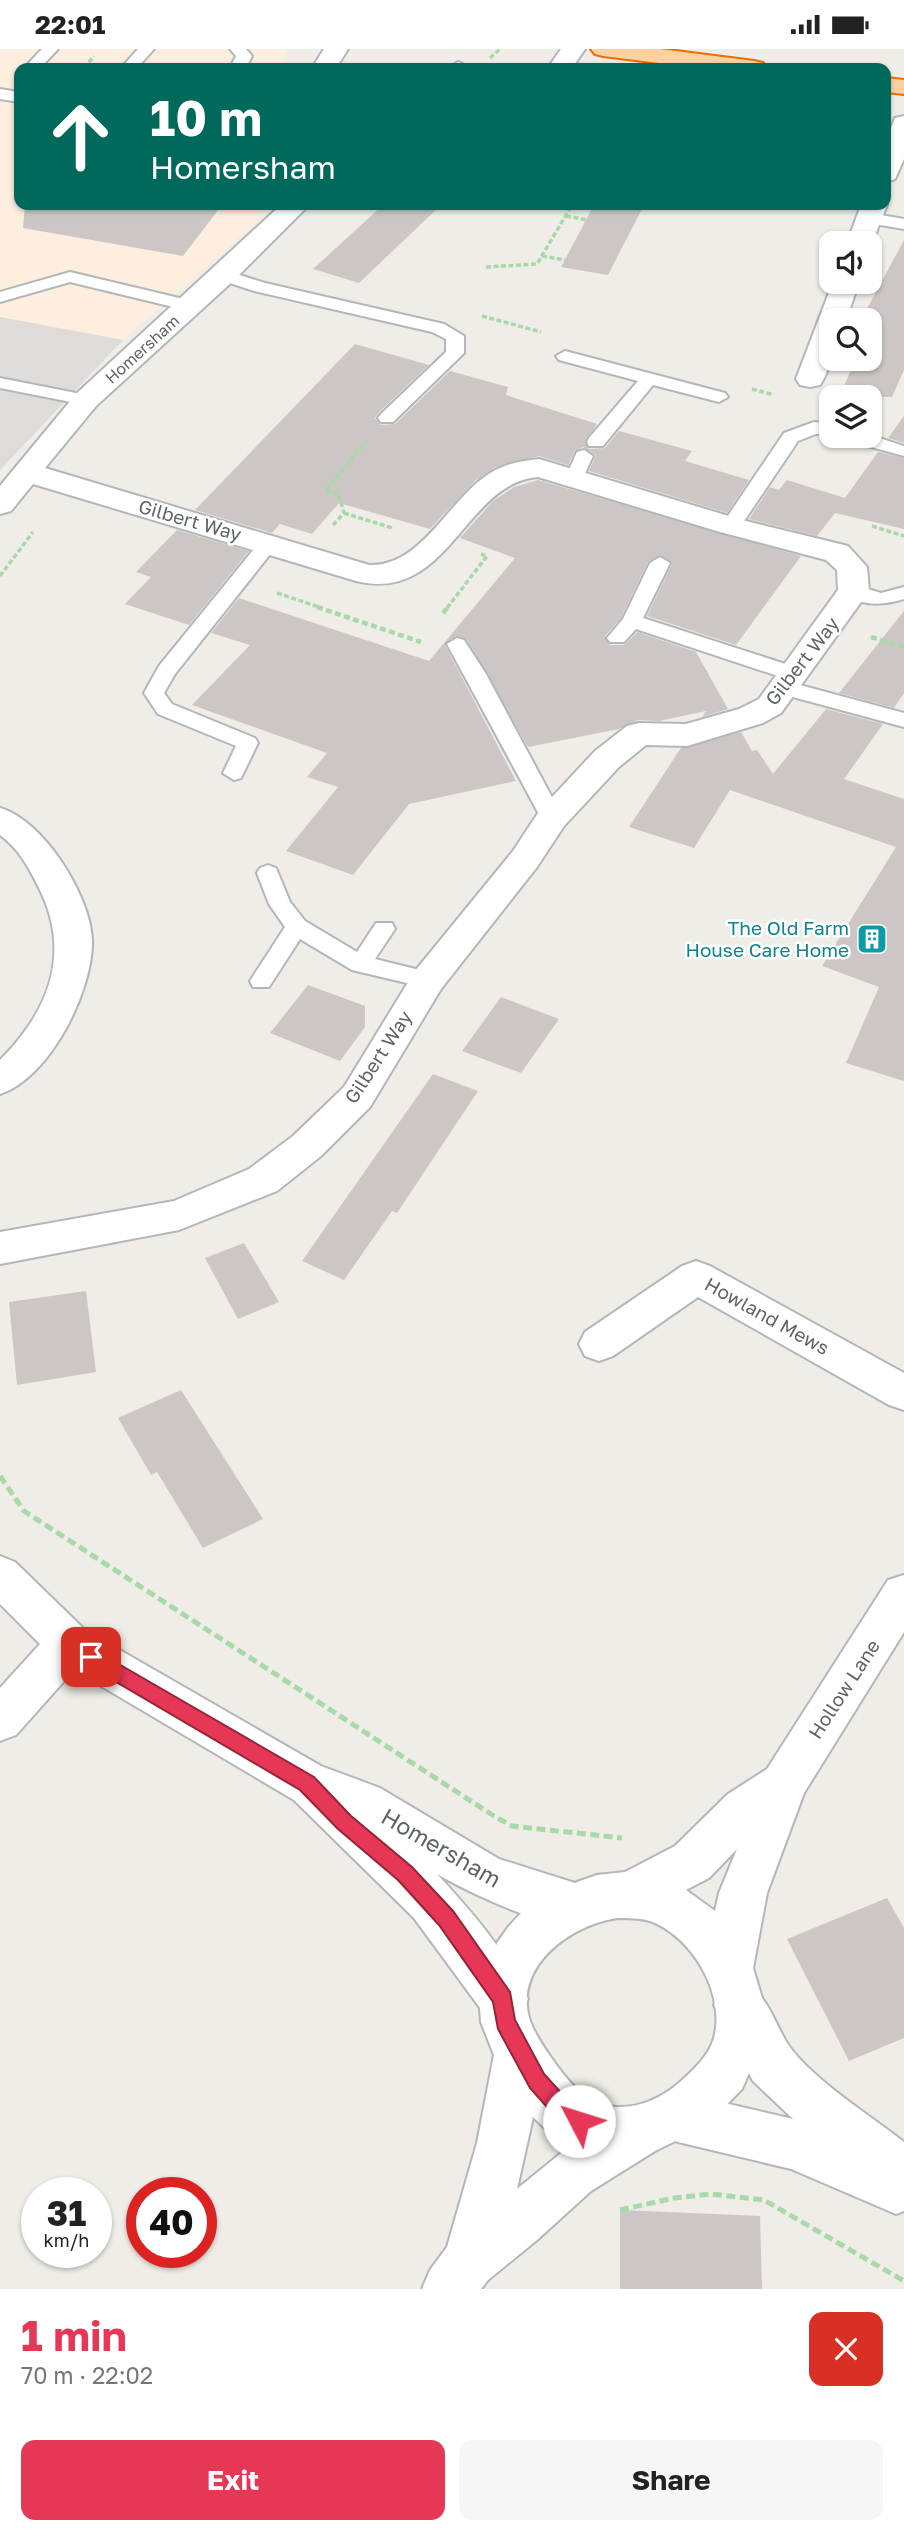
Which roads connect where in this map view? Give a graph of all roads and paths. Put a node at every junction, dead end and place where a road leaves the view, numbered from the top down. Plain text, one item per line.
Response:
1 (50, 49) edge
2 (146, 49) edge
3 (603, 49) edge
4 (97, 53) dead end
5 (37, 63) edge
6 (88, 63) edge
7 (133, 63) edge
8 (714, 63) edge
9 (904, 123) edge
10 (891, 160) edge
11 (291, 210) edge
12 (569, 210) edge
13 (872, 211) edge
14 (566, 216) junction
15 (586, 220) dead end
16 (904, 224) edge
17 (864, 231) edge
18 (542, 257) junction
19 (565, 260) dead end
20 (485, 267) dead end
21 (224, 275) junction
22 (0, 297) edge
23 (190, 306) junction
24 (477, 315) dead end
25 (542, 333) dead end
26 (819, 355) edge
27 (565, 356) dead end
28 (649, 379) junction
29 (810, 379) dead end
30 (0, 383) edge
31 (740, 386) dead end
32 (779, 396) dead end
33 (719, 397) dead end
34 (86, 400) junction
35 (387, 418) joint
36 (819, 428) edge
37 (882, 445) edge
38 (902, 451) edge
39 (585, 458) junction
40 (26, 473) junction
41 (68, 486) junction
42 (0, 505) edge
43 (731, 526) junction
44 (269, 543) junction
45 (306, 555) junction
46 (660, 563) dead end
47 (0, 576) edge
48 (854, 591) junction
49 (904, 593) edge
50 (632, 621) junction
51 (617, 638) dead end
52 (457, 644) dead end
53 (789, 681) junction
54 (904, 720) edge
55 (234, 773) dead end
56 (552, 818) junction
57 (0, 819) edge
58 (268, 873) dead end
59 (297, 927) junction
60 (384, 929) dead end
61 (360, 964) junction
62 (428, 980) junction
63 (261, 981) dead end
64 (0, 1080) edge
65 (0, 1248) edge
66 (599, 1344) dead end
67 (904, 1393) edge
68 (0, 1476) edge
69 (0, 1575) edge
70 (904, 1594) edge
71 (69, 1644) junction
72 (0, 1720) edge
73 (307, 1783) junction
74 (783, 1784) junction
75 (633, 1839) dead end
76 (630, 1895) junction
77 (577, 1905) junction
78 (734, 1986) junction
79 (503, 1999) junction
80 (519, 2052) junction
81 (662, 2122) junction
82 (904, 2175) edge
83 (904, 2192) edge
84 (608, 2213) dead end
85 (459, 2275) edge
86 (904, 2281) edge

1 - 5 lane
2 - 7 lane
3 - 8 highway
4 - 6 path
9 - 10 street
11 - 21 street, Homersham
12 - 14 path
13 - 16 lane
13 - 17 street
14 - 15 path
14 - 18 path
18 - 19 path
18 - 20 path
21 - 23 street, Homersham
21 - 35 lane
22 - 23 lane
23 - 34 street, Homersham
24 - 25 path
26 - 29 street
27 - 28 lane
28 - 33 lane
28 - 39 lane
30 - 34 lane
31 - 32 path
34 - 40 street, Homersham
35 - 45 path
36 - 43 lane
37 - 38 lane
39 - 43 street, Gilbert Way
39 - 45 street, Gilbert Way
40 - 41 street, Gilbert Way
40 - 42 street, Homersham
41 - 44 street, Gilbert Way
41 - 47 path
43 - 48 street, Gilbert Way
44 - 45 street, Gilbert Way
44 - 55 lane
46 - 50 lane
48 - 49 lane
48 - 53 street, Gilbert Way
50 - 51 lane
50 - 53 lane
52 - 56 lane
53 - 54 lane
53 - 56 street, Gilbert Way
56 - 62 street, Gilbert Way
57 - 64 street
58 - 59 lane
59 - 61 lane
59 - 63 lane
60 - 61 lane
61 - 62 lane
62 - 65 street, Gilbert Way
66 - 67 street, Howland Mews
68 - 75 path
69 - 71 street, Homersham
70 - 74 street, Hollow Lane
71 - 72 street
71 - 73 street, Homersham
73 - 77 street, Homersham
73 - 79 street, Homersham
74 - 76 street, Hollow Lane
74 - 78 street, Hollow Lane
76 - 77 street, Hollow Lane
76 - 78 street, Hollow Lane
77 - 79 street, Hollow Lane
78 - 81 street, Hollow Lane
78 - 82 street
79 - 80 street, Hollow Lane
80 - 81 street, Hollow Lane
80 - 85 street, Hollow Lane
81 - 83 street
81 - 85 street, Hollow Lane
84 - 86 path

